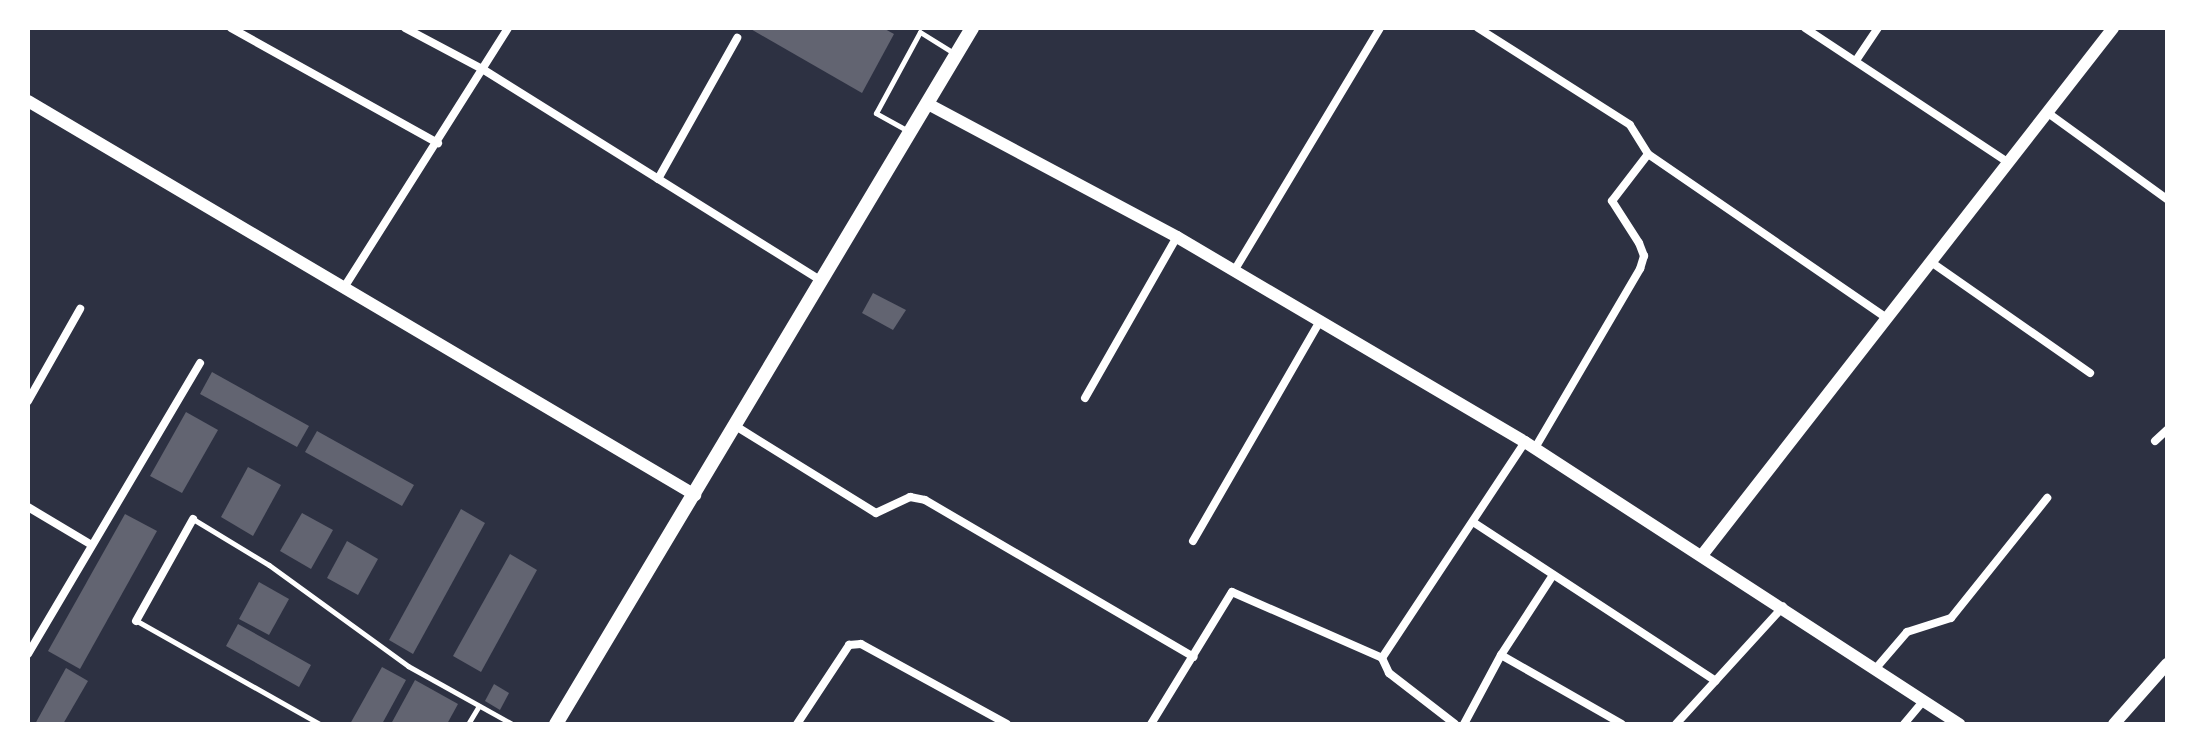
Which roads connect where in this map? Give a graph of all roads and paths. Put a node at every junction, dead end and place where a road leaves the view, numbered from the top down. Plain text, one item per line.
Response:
1 (231, 28) edge
2 (405, 28) edge
3 (508, 28) edge
4 (972, 28) edge
5 (1380, 28) edge
6 (1478, 28) edge
7 (1805, 28) edge
8 (1878, 28) edge
9 (2113, 28) edge
10 (737, 38) dead end
11 (957, 55) junction
12 (1857, 59) junction
13 (484, 70) junction
14 (28, 101) edge
15 (928, 104) junction
16 (2048, 113) junction
17 (910, 133) junction
18 (438, 143) junction
19 (1648, 154) junction
20 (2006, 161) junction
21 (658, 179) junction
22 (2167, 199) edge
23 (1177, 237) junction
24 (1931, 262) junction
25 (1234, 271) junction
26 (820, 280) junction
27 (345, 286) junction
28 (80, 309) dead end
29 (1885, 317) junction
30 (1320, 321) junction
31 (200, 363) dead end
32 (2090, 373) dead end
33 (1085, 398) dead end
34 (28, 401) edge
35 (734, 425) junction
36 (2167, 430) edge
37 (2155, 441) dead end
38 (1530, 445) junction
39 (695, 495) junction
40 (2047, 498) dead end
41 (28, 507) edge
42 (193, 519) joint
43 (1473, 522) junction
44 (1193, 541) dead end
45 (90, 544) junction
46 (1703, 554) junction
47 (1553, 575) junction
48 (1783, 607) junction
49 (136, 621) joint
50 (28, 654) edge
51 (1501, 655) junction
52 (1194, 657) junction
53 (1382, 658) junction
54 (2167, 664) edge
55 (1877, 667) junction
56 (1716, 681) junction
57 (1923, 701) junction
58 (479, 706) junction
59 (320, 724) edge
60 (468, 724) edge
61 (512, 724) edge
62 (556, 724) edge
63 (797, 724) edge
64 (1007, 724) edge
65 (1151, 724) edge
66 (1455, 724) edge
67 (1464, 724) edge
68 (1622, 724) edge
69 (1676, 724) edge
70 (1904, 724) edge
71 (1959, 724) edge
72 (2114, 724) edge

1 - 18 street
2 - 13 street
3 - 13 street
4 - 11 main road
5 - 25 street
6 - 19 street
7 - 12 street
8 - 12 street
9 - 16 street
10 - 21 street
11 - 15 main road
11 - 17 lane
12 - 20 street
13 - 18 street
13 - 21 street
14 - 27 street
15 - 17 main road
15 - 23 street
16 - 20 street
16 - 22 street
17 - 26 main road
18 - 27 street
19 - 29 street
19 - 38 street
20 - 24 street
21 - 26 street
23 - 25 street
23 - 33 street
24 - 29 street
24 - 32 street
25 - 30 street
26 - 35 main road
27 - 39 street
28 - 34 street
29 - 46 street
30 - 38 street
30 - 44 street
31 - 45 street
35 - 39 main road
35 - 52 street
36 - 37 street
38 - 43 street
38 - 46 street
39 - 62 main road
40 - 55 street
41 - 45 street
42 - 49 street
42 - 58 lane
43 - 47 street
43 - 53 street
45 - 50 street
46 - 48 street
47 - 51 street
47 - 56 street
48 - 55 street
48 - 56 street
49 - 59 lane
51 - 67 street
51 - 68 street
52 - 53 street
52 - 65 street
53 - 66 street
54 - 72 street
55 - 57 street
56 - 69 street
57 - 70 street
57 - 71 street
58 - 60 lane
58 - 61 lane
63 - 64 street

